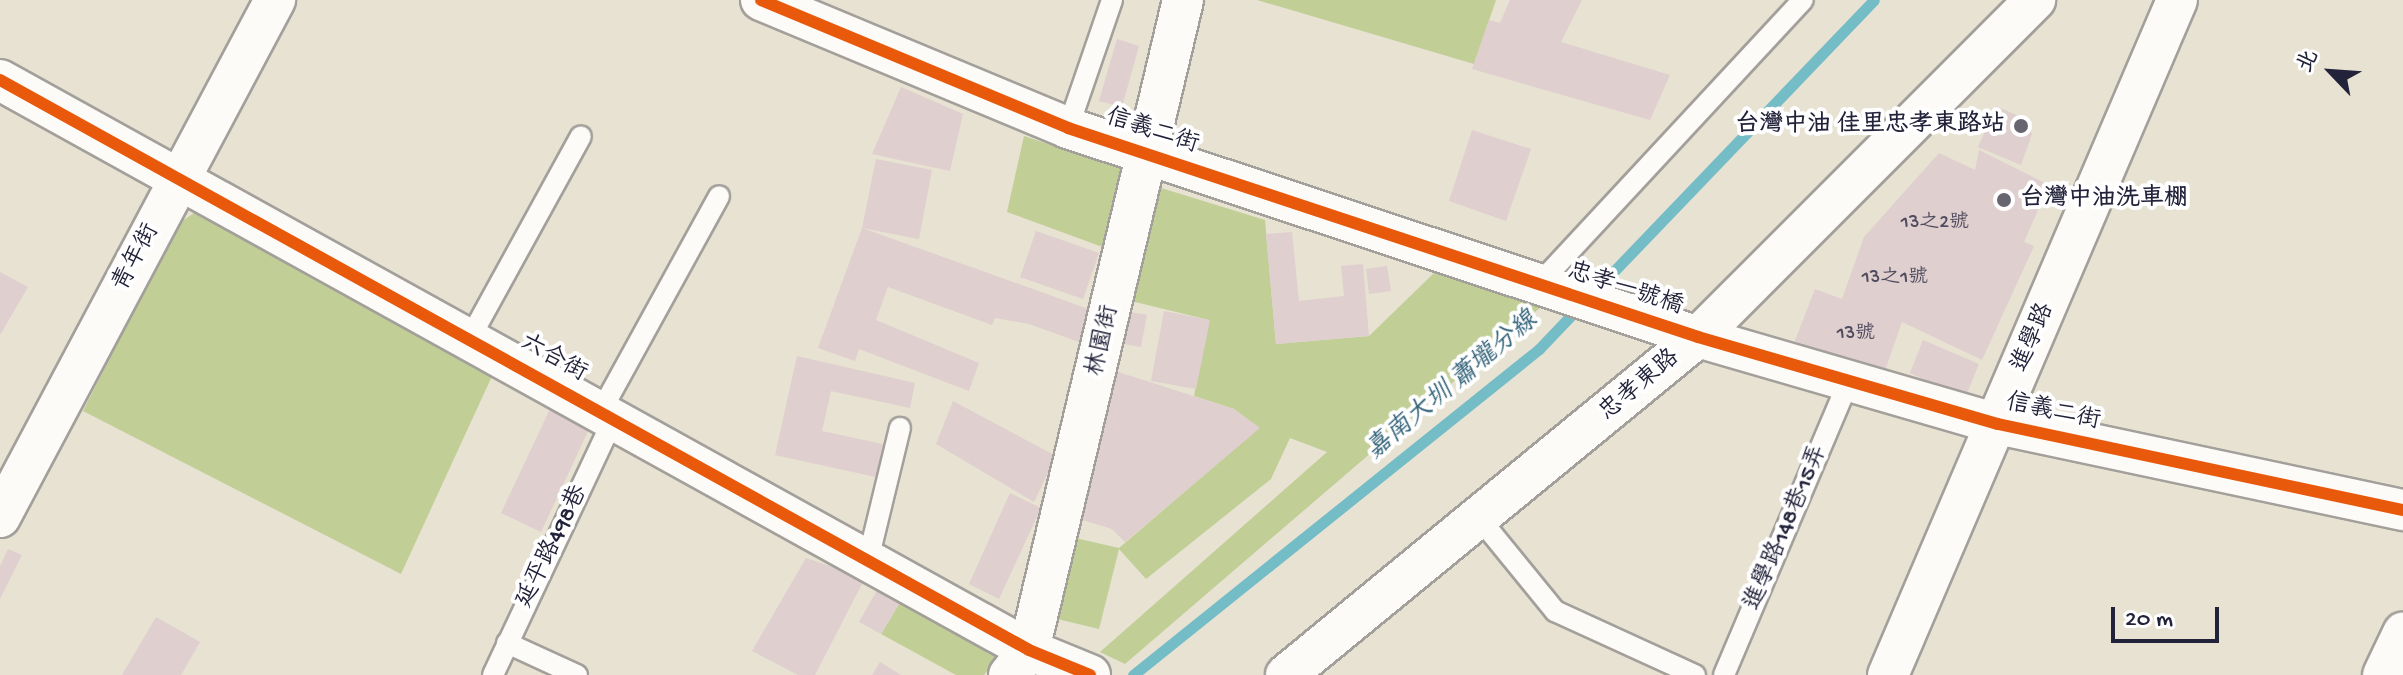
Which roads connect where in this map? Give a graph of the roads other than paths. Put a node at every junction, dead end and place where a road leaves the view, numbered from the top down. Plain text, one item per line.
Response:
1 (275, 0) edge
2 (761, 0) edge
3 (1112, 0) edge
4 (1183, 0) edge
5 (1803, 0) edge
6 (2035, 0) edge
7 (2177, 0) edge
8 (0, 80) edge
9 (1068, 128) junction
10 (581, 136) dead end
11 (1148, 154) junction
12 (181, 176) junction
13 (719, 196) dead end
14 (1538, 285) junction
15 (1698, 337) junction
16 (470, 338) junction
17 (1849, 381) junction
18 (608, 415) junction
19 (1998, 424) junction
20 (900, 428) dead end
21 (2403, 510) edge
22 (0, 517) edge
23 (1480, 519) junction
24 (868, 560) junction
25 (2403, 633) edge
26 (507, 643) junction
27 (1019, 662) edge
28 (1088, 674) edge
29 (493, 675) edge
30 (577, 675) edge
31 (1286, 675) edge
32 (1695, 675) edge
33 (1724, 675) edge
34 (1888, 675) edge
35 (2383, 675) edge

1 - 12 street, 青年街
2 - 9 street, 信義二街
3 - 9 lane
4 - 11 street, 林園街
5 - 14 lane
6 - 15 street, 忠孝東路
7 - 19 street, 進學路
8 - 12 street, 六合街
9 - 11 street, 信義二街
10 - 16 lane
11 - 14 street, 信義二街
11 - 27 street, 林園街
12 - 16 street, 六合街
12 - 22 street, 青年街
13 - 18 lane, 延平路498巷
14 - 15 street, 忠孝一號橋
15 - 17 street, 信義二街
15 - 23 street, 忠孝東路
16 - 18 street, 六合街
17 - 19 street, 信義二街
17 - 33 lane, 進學路148巷15弄
18 - 24 street, 六合街
18 - 26 lane, 延平路498巷
19 - 21 street, 信義二街
19 - 34 street, 進學路
20 - 24 lane
23 - 31 street, 忠孝東路
23 - 32 lane
24 - 27 street, 六合街
25 - 35 street
26 - 29 lane, 延平路498巷
26 - 30 lane
27 - 28 street, 六合街

